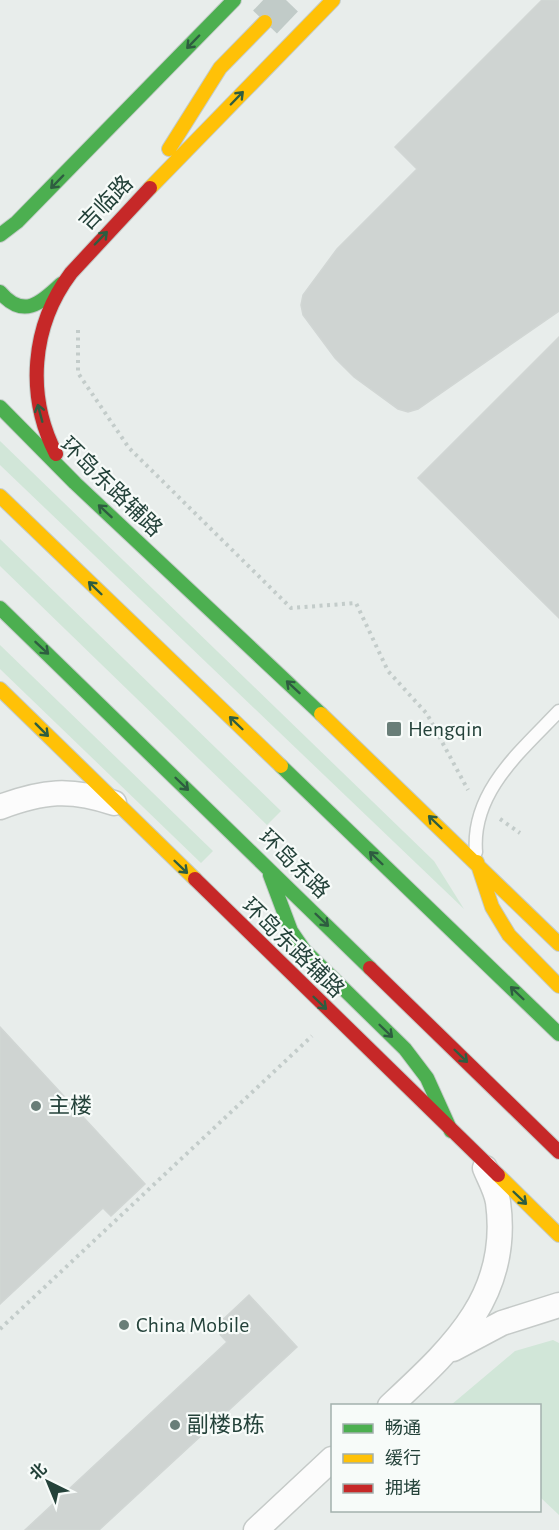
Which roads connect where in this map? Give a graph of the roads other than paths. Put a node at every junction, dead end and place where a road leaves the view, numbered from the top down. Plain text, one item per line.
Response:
1 (234, 0) edge
2 (333, 0) edge
3 (265, 22) tunnel mouth
4 (119, 219) junction
5 (17, 222) junction
6 (0, 235) edge
7 (0, 251) edge
8 (69, 276) junction
9 (0, 292) edge
10 (0, 407) edge
11 (75, 483) junction
12 (0, 496) edge
13 (0, 608) edge
14 (0, 689) edge
15 (559, 711) edge
16 (116, 804) junction
17 (0, 807) edge
18 (477, 862) junction
19 (268, 868) junction
20 (559, 944) edge
21 (559, 986) edge
22 (559, 1034) edge
23 (451, 1131) junction
24 (559, 1152) edge
25 (482, 1161) junction
26 (559, 1235) edge
27 (559, 1305) edge
28 (448, 1351) junction
29 (392, 1404) edge
30 (331, 1461) edge
31 (256, 1530) edge

1 -> 5 main road
4 -> 2 main road, 吉临路
3 - 4 main road
8 -> 4 main road, 吉临路
5 - 6 main road
5 - 7 main road
8 - 9 main road
11 -> 8 main road, 吉临路
10 - 11 main road, 环岛东路辅路
18 -> 11 main road, 环岛东路辅路
22 -> 12 main road
13 -> 19 main road, 环岛东路
14 -> 16 main road, 环岛东路辅路
15 - 18 lane
16 - 17 street
16 -> 23 main road, 环岛东路辅路
18 - 20 main road, 环岛东路辅路
18 - 21 main road
19 -> 23 main road
19 -> 24 main road, 环岛东路
23 - 25 main road, 环岛东路辅路
25 -> 26 main road, 环岛东路辅路
25 - 28 street
27 - 28 street
28 - 29 street
30 - 31 street

